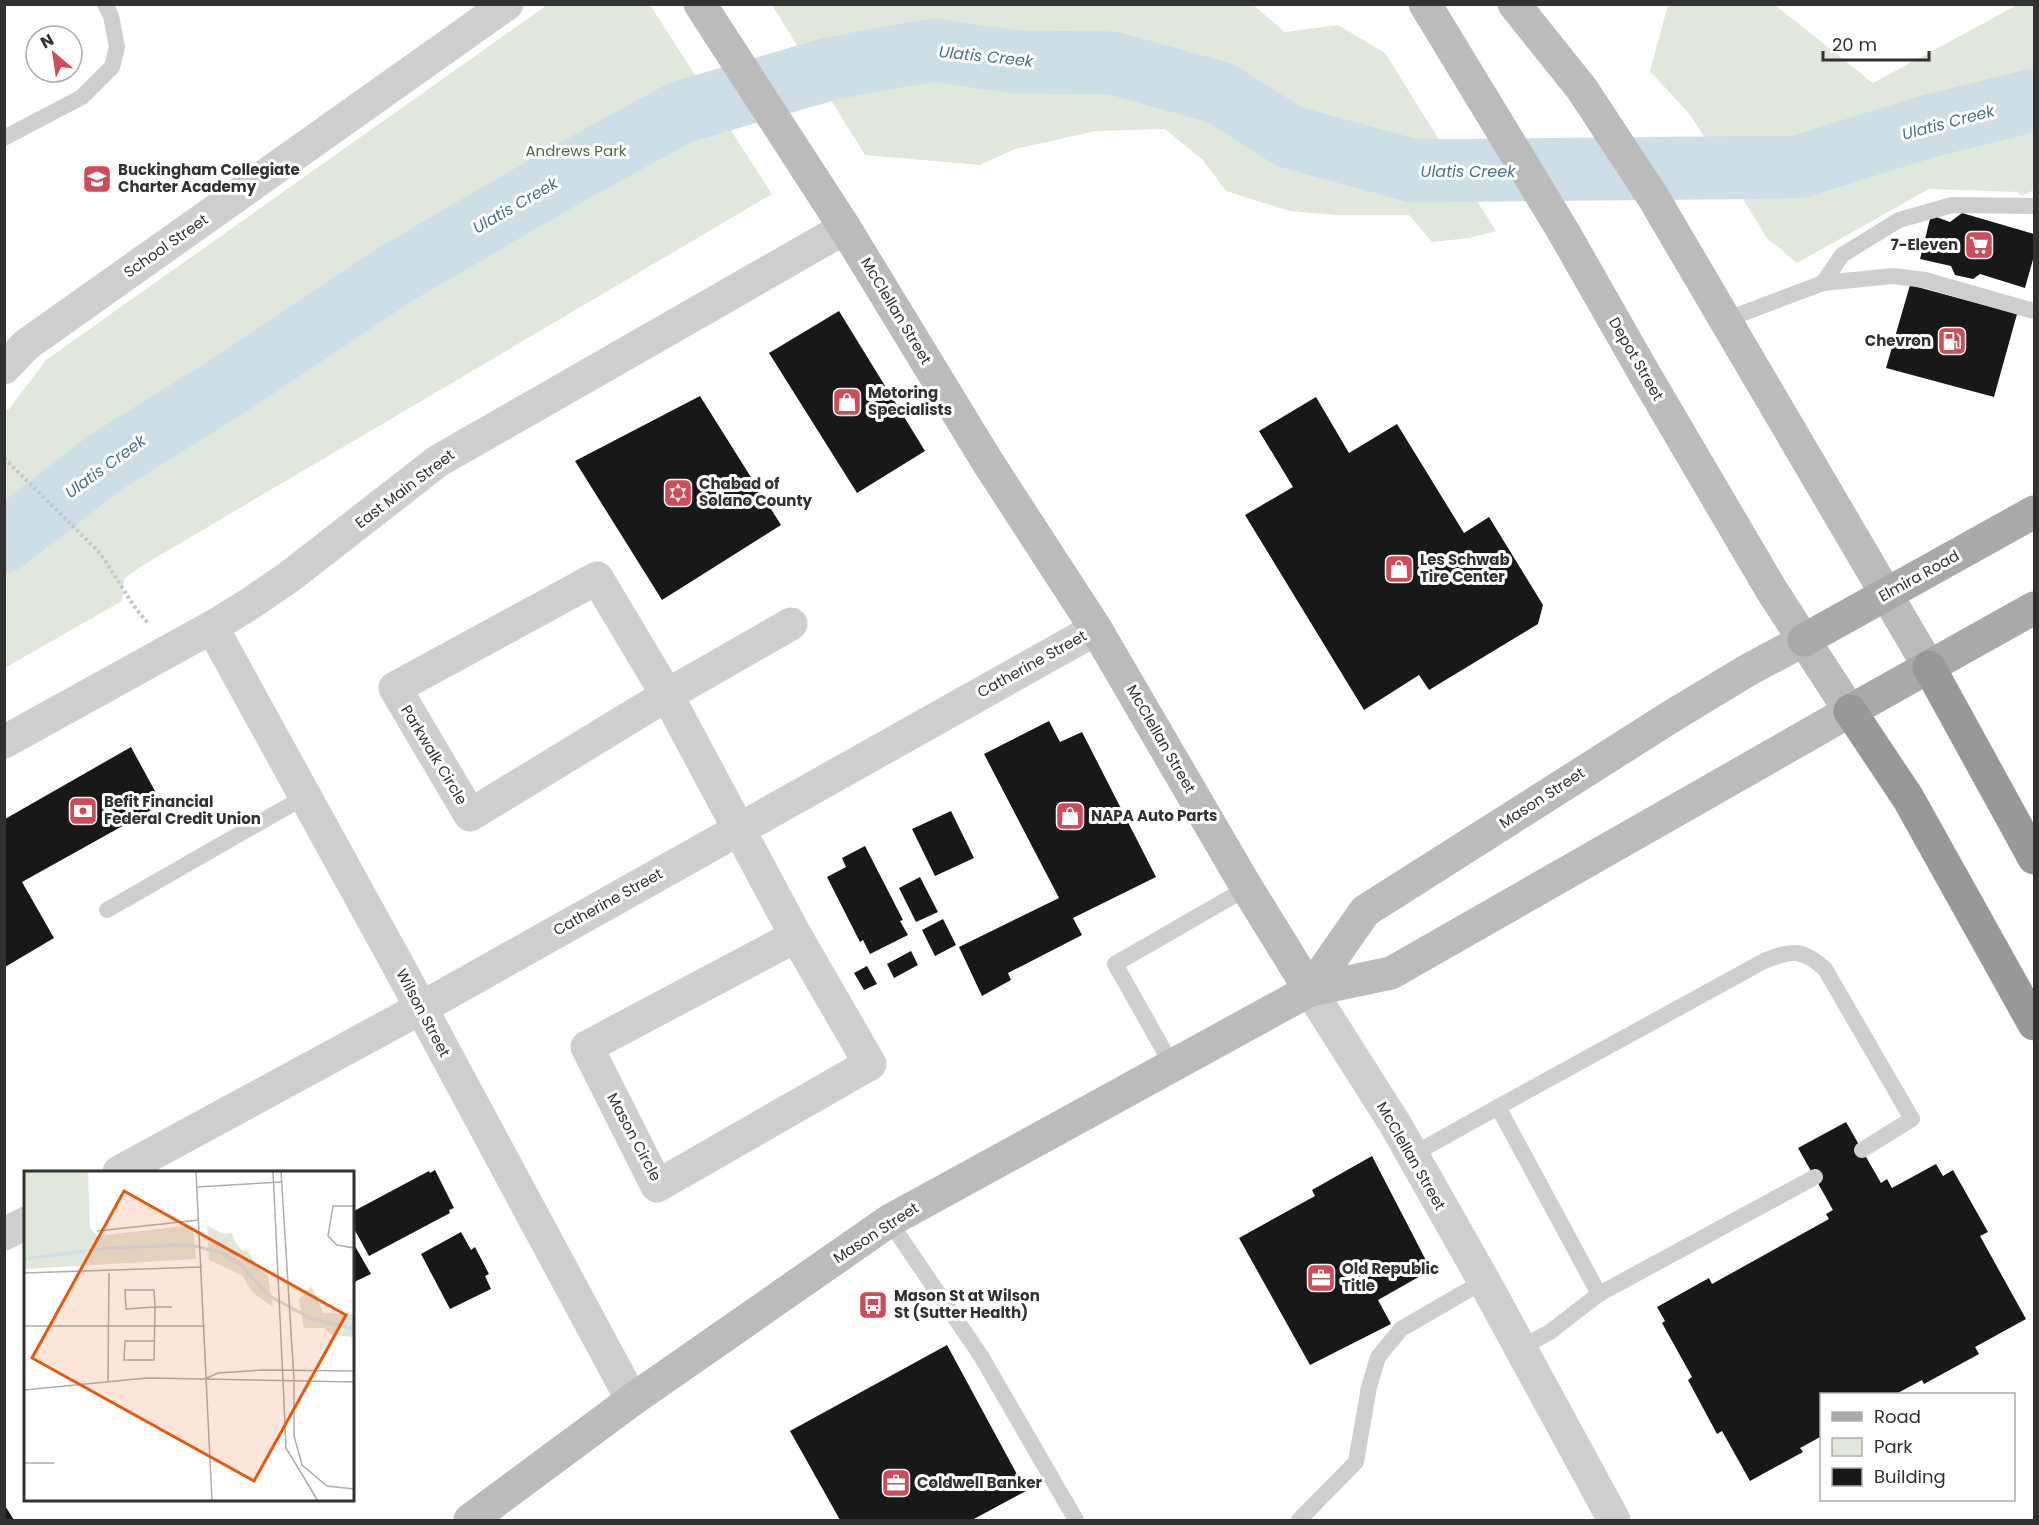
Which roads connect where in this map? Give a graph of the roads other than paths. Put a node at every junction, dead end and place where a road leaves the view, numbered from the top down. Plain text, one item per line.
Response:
1 (105, 4) edge
2 (507, 4) edge
3 (1425, 4) edge
4 (1514, 4) edge
5 (706, 15) edge
6 (4, 138) edge
7 (2034, 206) edge
8 (845, 228) junction
9 (1823, 283) junction
10 (2034, 310) edge
11 (1725, 320) junction
12 (4, 368) edge
13 (2034, 512) edge
14 (1887, 594) junction
15 (2034, 608) edge
16 (791, 624) dead end
17 (212, 627) junction
18 (1096, 628) junction
19 (1804, 640) junction
20 (1929, 667) junction
21 (667, 695) junction
22 (1850, 711) junction
23 (4, 742) edge
24 (306, 796) junction
25 (740, 828) junction
26 (2034, 858) edge
27 (1247, 888) junction
28 (107, 910) dead end
29 (796, 936) junction
30 (1310, 990) junction
31 (421, 1008) junction
32 (2034, 1024) edge
33 (1172, 1065) junction
34 (1498, 1107) junction
35 (1862, 1150) dead end
36 (1412, 1155) junction
37 (122, 1171) edge
38 (1815, 1177) dead end
39 (889, 1221) junction
40 (24, 1224) edge
41 (4, 1234) edge
42 (1484, 1281) junction
43 (1599, 1294) junction
44 (1520, 1348) junction
45 (632, 1400) junction
46 (470, 1521) edge
47 (1076, 1521) edge
48 (1299, 1521) edge
49 (1614, 1521) edge

1 - 6 lane
2 - 12 street, School Street
3 - 19 main road, Depot Street
4 - 11 main road
5 - 8 main road, McClellan Street
7 - 9 lane
8 - 17 street, East Main Street
8 - 18 main road, McClellan Street
9 - 10 lane
9 - 11 lane
11 - 14 main road
13 - 14 main road, Elmira Road
14 - 19 main road, Elmira Road
14 - 20 main road
15 - 20 main road
16 - 21 street, Parkwalk Circle
17 - 23 street, East Main Street
17 - 24 street, Wilson Street
18 - 25 street, Catherine Street
18 - 27 main road, McClellan Street
19 - 22 main road, Depot Street
19 - 30 main road, Mason Street
20 - 22 main road
20 - 26 highway
21 - 21 street, Parkwalk Circle
21 - 25 street, Parkwalk Circle
22 - 30 main road, Mason Street
22 - 32 highway
24 - 28 lane
24 - 31 street, Wilson Street
25 - 29 street, Mason Circle
25 - 31 street, Catherine Street
27 - 30 main road, McClellan Street
27 - 33 lane
29 - 29 street, Mason Circle
30 - 33 main road, Mason Street
30 - 36 street, McClellan Street
31 - 37 street, Catherine Street
31 - 45 street, Wilson Street
33 - 39 main road, Mason Street
34 - 35 lane
34 - 36 lane
34 - 43 lane
36 - 42 street, McClellan Street
38 - 43 lane
39 - 45 main road, Mason Street
39 - 47 lane
40 - 41 street
42 - 44 street, McClellan Street
42 - 48 lane
43 - 44 lane
44 - 49 street, McClellan Street
45 - 46 main road, Mason Street

